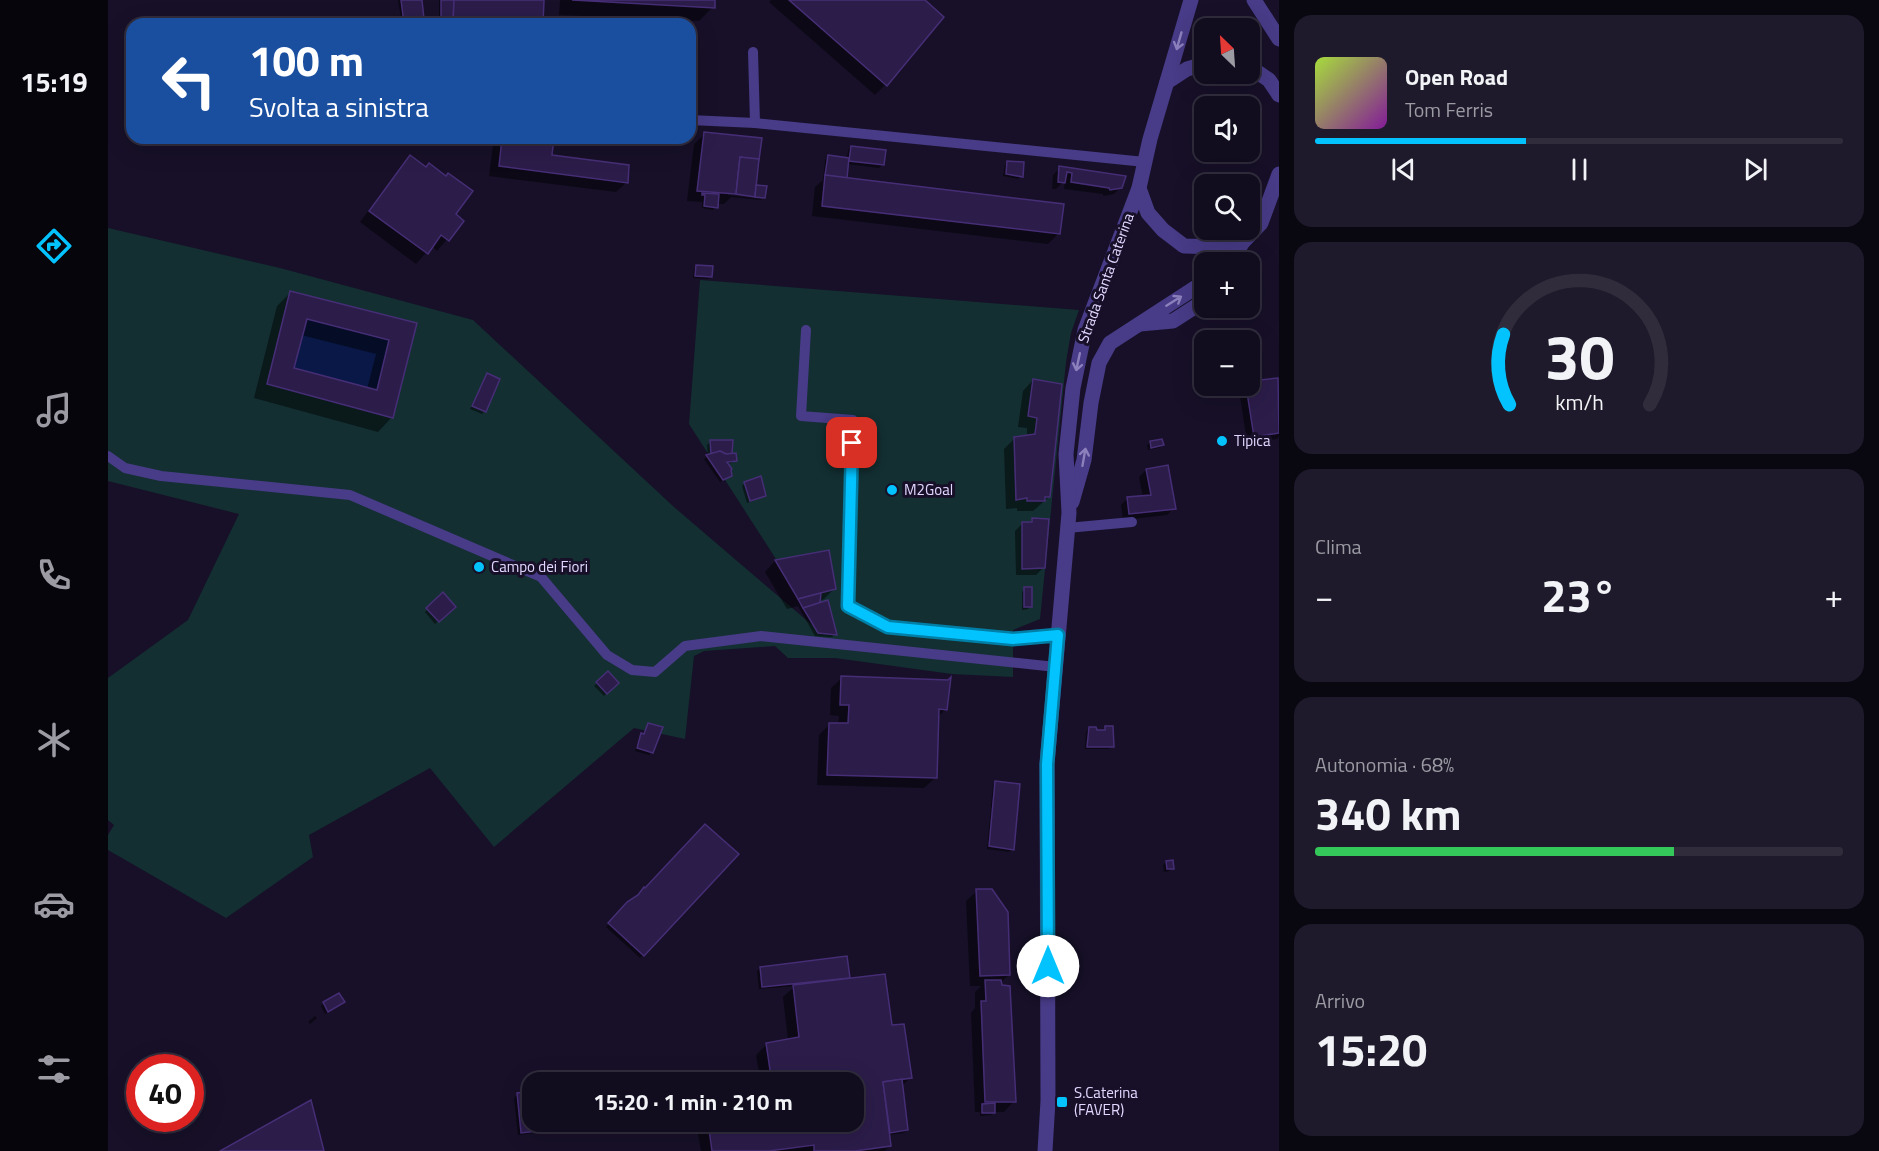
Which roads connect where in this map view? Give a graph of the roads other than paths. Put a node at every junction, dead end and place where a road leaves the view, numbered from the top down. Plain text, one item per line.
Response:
1 (1191, 0) edge
2 (1254, 0) edge
3 (1279, 39) edge
4 (753, 52) dead end
5 (1194, 67) edge
6 (1260, 74) edge
7 (1167, 82) junction
8 (1279, 95) edge
9 (696, 120) edge
10 (755, 123) junction
11 (1145, 162) junction
12 (1279, 174) edge
13 (1139, 188) junction
14 (1242, 243) junction
15 (1237, 252) edge
16 (1194, 288) edge
17 (1194, 307) edge
18 (1137, 324) junction
19 (806, 330) dead end
20 (108, 456) edge
21 (1068, 521) junction
22 (1132, 522) dead end
23 (1058, 635) junction
24 (1056, 667) junction
25 (1045, 1151) edge

1 -> 7 street
2 - 3 street
4 - 10 lane
5 - 7 street
6 - 8 street
7 - 11 street, Strada Santa Caterina
9 - 10 lane
10 - 11 lane
11 - 13 street, Strada Santa Caterina
12 - 14 street
13 - 14 street
13 -> 21 street, Strada Santa Caterina
14 - 15 street
18 -> 16 street, Strada Santa Caterina
17 - 18 street
21 -> 18 street, Strada Santa Caterina
19 - 23 lane
20 - 24 lane
21 - 22 lane
21 - 23 street, Strada Santa Caterina
23 - 24 street, Strada Santa Caterina
24 - 25 street, Strada Santa Caterina

